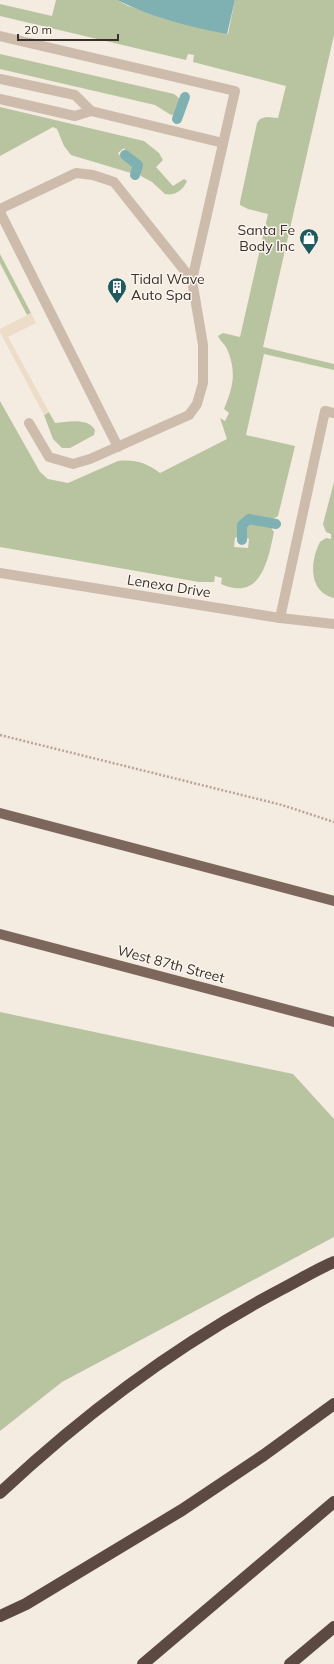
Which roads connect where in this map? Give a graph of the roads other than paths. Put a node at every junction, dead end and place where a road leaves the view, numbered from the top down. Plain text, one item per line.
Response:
1 (0, 36) edge
2 (0, 79) edge
3 (0, 99) edge
4 (91, 111) junction
5 (223, 143) junction
6 (0, 210) edge
7 (192, 280) junction
8 (334, 413) edge
9 (30, 423) dead end
10 (118, 447) junction
11 (0, 573) edge
12 (280, 618) junction
13 (334, 624) edge
14 (0, 813) edge
15 (334, 900) edge
16 (0, 934) edge
17 (334, 1022) edge
18 (334, 1262) edge
19 (334, 1404) edge
20 (0, 1493) edge
21 (334, 1502) edge
22 (0, 1616) edge
23 (334, 1627) edge
24 (143, 1664) edge
25 (290, 1664) edge

1 - 5 street
2 - 4 street
3 - 4 street
4 - 5 street
5 - 7 street
6 - 7 street
6 - 10 street
7 - 10 street
8 - 12 street
9 - 10 street
11 - 12 street, Lenexa Drive
12 - 13 street, Lenexa Drive
14 - 15 main road
16 - 17 main road, West 87th Street
18 - 20 highway
19 - 22 highway
21 - 24 highway
23 - 25 highway

